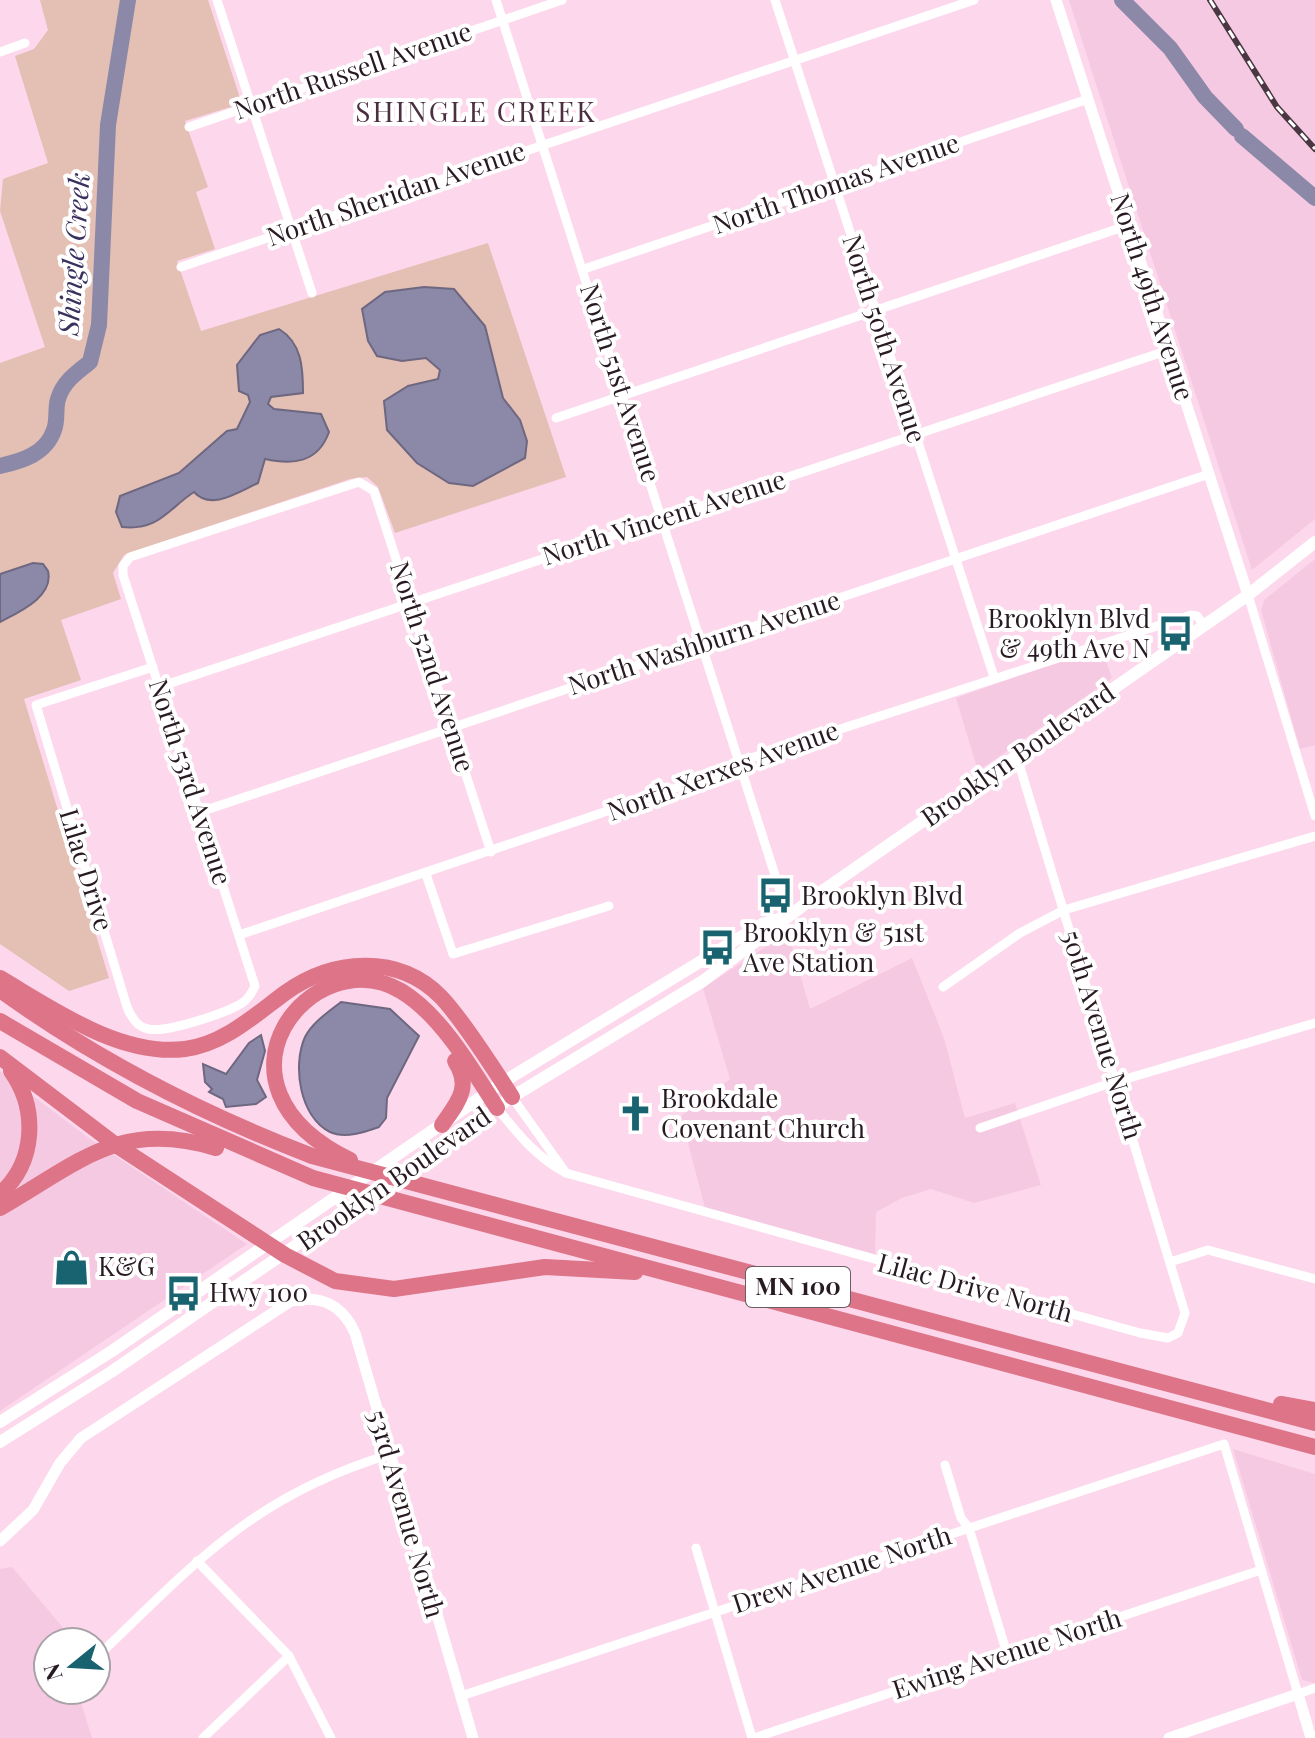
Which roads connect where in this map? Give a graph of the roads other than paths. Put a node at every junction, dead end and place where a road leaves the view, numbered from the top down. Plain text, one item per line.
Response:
1 (217, 0) edge
2 (496, 0) edge
3 (562, 0) edge
4 (775, 0) edge
5 (974, 0) edge
6 (1056, 0) edge
7 (502, 20) junction
8 (25, 43) dead end
9 (0, 52) edge
10 (794, 61) junction
11 (1088, 99) junction
12 (252, 107) junction
13 (189, 127) dead end
14 (544, 145) junction
15 (834, 185) junction
16 (1129, 225) junction
17 (291, 230) junction
18 (181, 267) dead end
19 (584, 269) junction
20 (312, 293) dead end
21 (875, 310) junction
22 (1169, 350) junction
23 (623, 395) junction
24 (556, 418) dead end
25 (914, 434) junction
26 (1209, 474) junction
27 (663, 519) junction
28 (1315, 542) edge
29 (955, 559) junction
30 (123, 566) joint
31 (1248, 595) junction
32 (411, 602) junction
33 (1204, 625) junction
34 (703, 643) junction
35 (153, 667) junction
36 (994, 677) junction
37 (159, 687) junction
38 (451, 727) junction
39 (1017, 757) junction
40 (741, 766) junction
41 (200, 812) junction
42 (1315, 816) edge
43 (1315, 836) edge
44 (491, 852) junction
45 (426, 874) junction
46 (609, 906) dead end
47 (1064, 910) junction
48 (788, 916) junction
49 (239, 935) junction
50 (0, 978) edge
51 (943, 987) dead end
52 (0, 990) edge
53 (250, 997) joint
54 (416, 1003) junction
55 (0, 1021) edge
56 (1315, 1023) edge
57 (0, 1057) edge
58 (1117, 1083) junction
59 (508, 1089) junction
60 (487, 1093) junction
61 (497, 1108) junction
62 (442, 1125) junction
63 (980, 1128) dead end
64 (116, 1145) junction
65 (566, 1173) junction
66 (313, 1178) junction
67 (422, 1188) junction
68 (0, 1194) edge
69 (0, 1208) edge
70 (266, 1243) junction
71 (285, 1255) junction
72 (1170, 1262) junction
73 (1315, 1279) edge
74 (710, 1285) junction
75 (1185, 1313) joint
76 (1173, 1385) junction
77 (1315, 1410) edge
78 (0, 1422) edge
79 (1315, 1423) edge
80 (1276, 1437) junction
81 (0, 1442) edge
82 (1315, 1447) edge
83 (388, 1455) junction
84 (1315, 1457) edge
85 (945, 1465) dead end
86 (969, 1528) junction
87 (0, 1541) edge
88 (696, 1548) dead end
89 (197, 1561) junction
90 (1261, 1570) junction
91 (715, 1612) junction
92 (112, 1643) edge
93 (1007, 1654) junction
94 (289, 1656) junction
95 (1315, 1688) edge
96 (1298, 1694) junction
97 (461, 1696) junction
98 (203, 1738) edge
99 (331, 1738) edge
100 (473, 1738) edge
101 (753, 1738) edge
102 (1169, 1738) edge
103 (1311, 1738) edge

1 - 12 street
2 - 7 street, North 51st Avenue
3 - 7 street, North Russell Avenue
4 - 10 street, North 50th Avenue
5 - 10 street, North Sheridan Avenue
6 - 11 street, North 49th Avenue
7 - 12 street, North Russell Avenue
7 - 14 street, North 51st Avenue
8 - 9 street
10 - 14 street, North Sheridan Avenue
10 - 15 street, North 50th Avenue
11 - 15 street, North Thomas Avenue
11 - 16 street, North 49th Avenue
12 - 13 street, North Russell Avenue
12 - 17 street
14 - 17 street, North Sheridan Avenue
14 - 19 street, North 51st Avenue
15 - 19 street, North Thomas Avenue
15 - 21 street, North 50th Avenue
16 - 21 street
16 - 22 street, North 49th Avenue
17 - 18 street, North Sheridan Avenue
17 - 20 street
19 - 23 street, North 51st Avenue
21 - 23 street
21 - 25 street, North 50th Avenue
22 - 25 street, North Vincent Avenue
22 - 26 street, North 49th Avenue
23 - 24 street
23 - 27 street, North 51st Avenue
25 - 27 street, North Vincent Avenue
25 - 29 street, North 50th Avenue
26 - 29 street, North Washburn Avenue
26 - 31 street, North 49th Avenue
27 - 32 street, North Vincent Avenue
27 - 34 street, North 51st Avenue
28 - 31 main road, Brooklyn Boulevard
29 - 34 street, North Washburn Avenue
29 - 36 street, North 50th Avenue
30 - 32 street, North 52nd Avenue
30 - 35 street, North 53rd Avenue
31 - 33 main road, Brooklyn Boulevard
31 - 42 street
32 - 37 street, North Vincent Avenue
32 - 38 street, North 52nd Avenue
33 - 36 street, North Xerxes Avenue
33 - 39 main road, Brooklyn Boulevard
34 - 38 street, North Washburn Avenue
34 - 40 street, North 51st Avenue
35 - 37 street, North 53rd Avenue
35 - 53 street, Lilac Drive
36 - 40 street, North Xerxes Avenue
37 - 41 street, North 53rd Avenue
38 - 41 street, North Washburn Avenue
38 - 44 street, North 52nd Avenue
39 - 47 street, 50th Avenue North
39 - 48 main road, Brooklyn Boulevard
40 - 44 street, North Xerxes Avenue
40 - 48 street, North 51st Avenue
41 - 49 street, North 53rd Avenue
43 - 47 street
44 - 45 street, North Xerxes Avenue
45 - 46 street
45 - 49 street, North Xerxes Avenue
47 - 51 street
47 - 58 street, 50th Avenue North
48 - 59 main road, Brooklyn Boulevard
49 - 53 street, North 53rd Avenue
50 - 59 highway
52 - 67 highway, MN 100
54 - 60 highway
54 - 62 highway
54 - 67 highway
55 - 66 highway, MN 100
56 - 58 street
57 - 64 highway
57 - 68 highway
58 - 63 street
58 - 72 street, 50th Avenue North
59 - 60 main road, Brooklyn Boulevard
59 - 61 main road, Brooklyn Boulevard
59 - 65 street
60 - 61 highway
60 - 62 main road, Brooklyn Boulevard
61 - 65 street, Lilac Drive North
61 - 71 main road, Brooklyn Boulevard
62 - 70 main road, Brooklyn Boulevard
64 - 66 highway
64 - 69 highway
64 - 70 highway
65 - 75 street, Lilac Drive North
66 - 74 highway, MN 100
67 - 76 highway, MN 100
70 - 71 highway
70 - 78 main road, Brooklyn Boulevard
71 - 74 highway
71 - 81 main road, Brooklyn Boulevard
72 - 73 street
72 - 75 street, 50th Avenue North
74 - 80 highway, MN 100
76 - 77 highway
76 - 79 highway, MN 100
80 - 82 highway, MN 100
80 - 84 highway
83 - 87 street, 53rd Avenue North
83 - 89 street
83 - 97 street, 53rd Avenue North
85 - 86 street
86 - 90 street, Drew Avenue North
86 - 91 street, Drew Avenue North
86 - 93 street
88 - 91 street
89 - 92 street
89 - 94 street
90 - 93 street, Ewing Avenue North
90 - 96 street
91 - 97 street, Drew Avenue North
91 - 101 street
93 - 101 street, Ewing Avenue North
94 - 98 street
94 - 99 street
95 - 96 street
96 - 102 street
96 - 103 street
97 - 100 street, 53rd Avenue North

